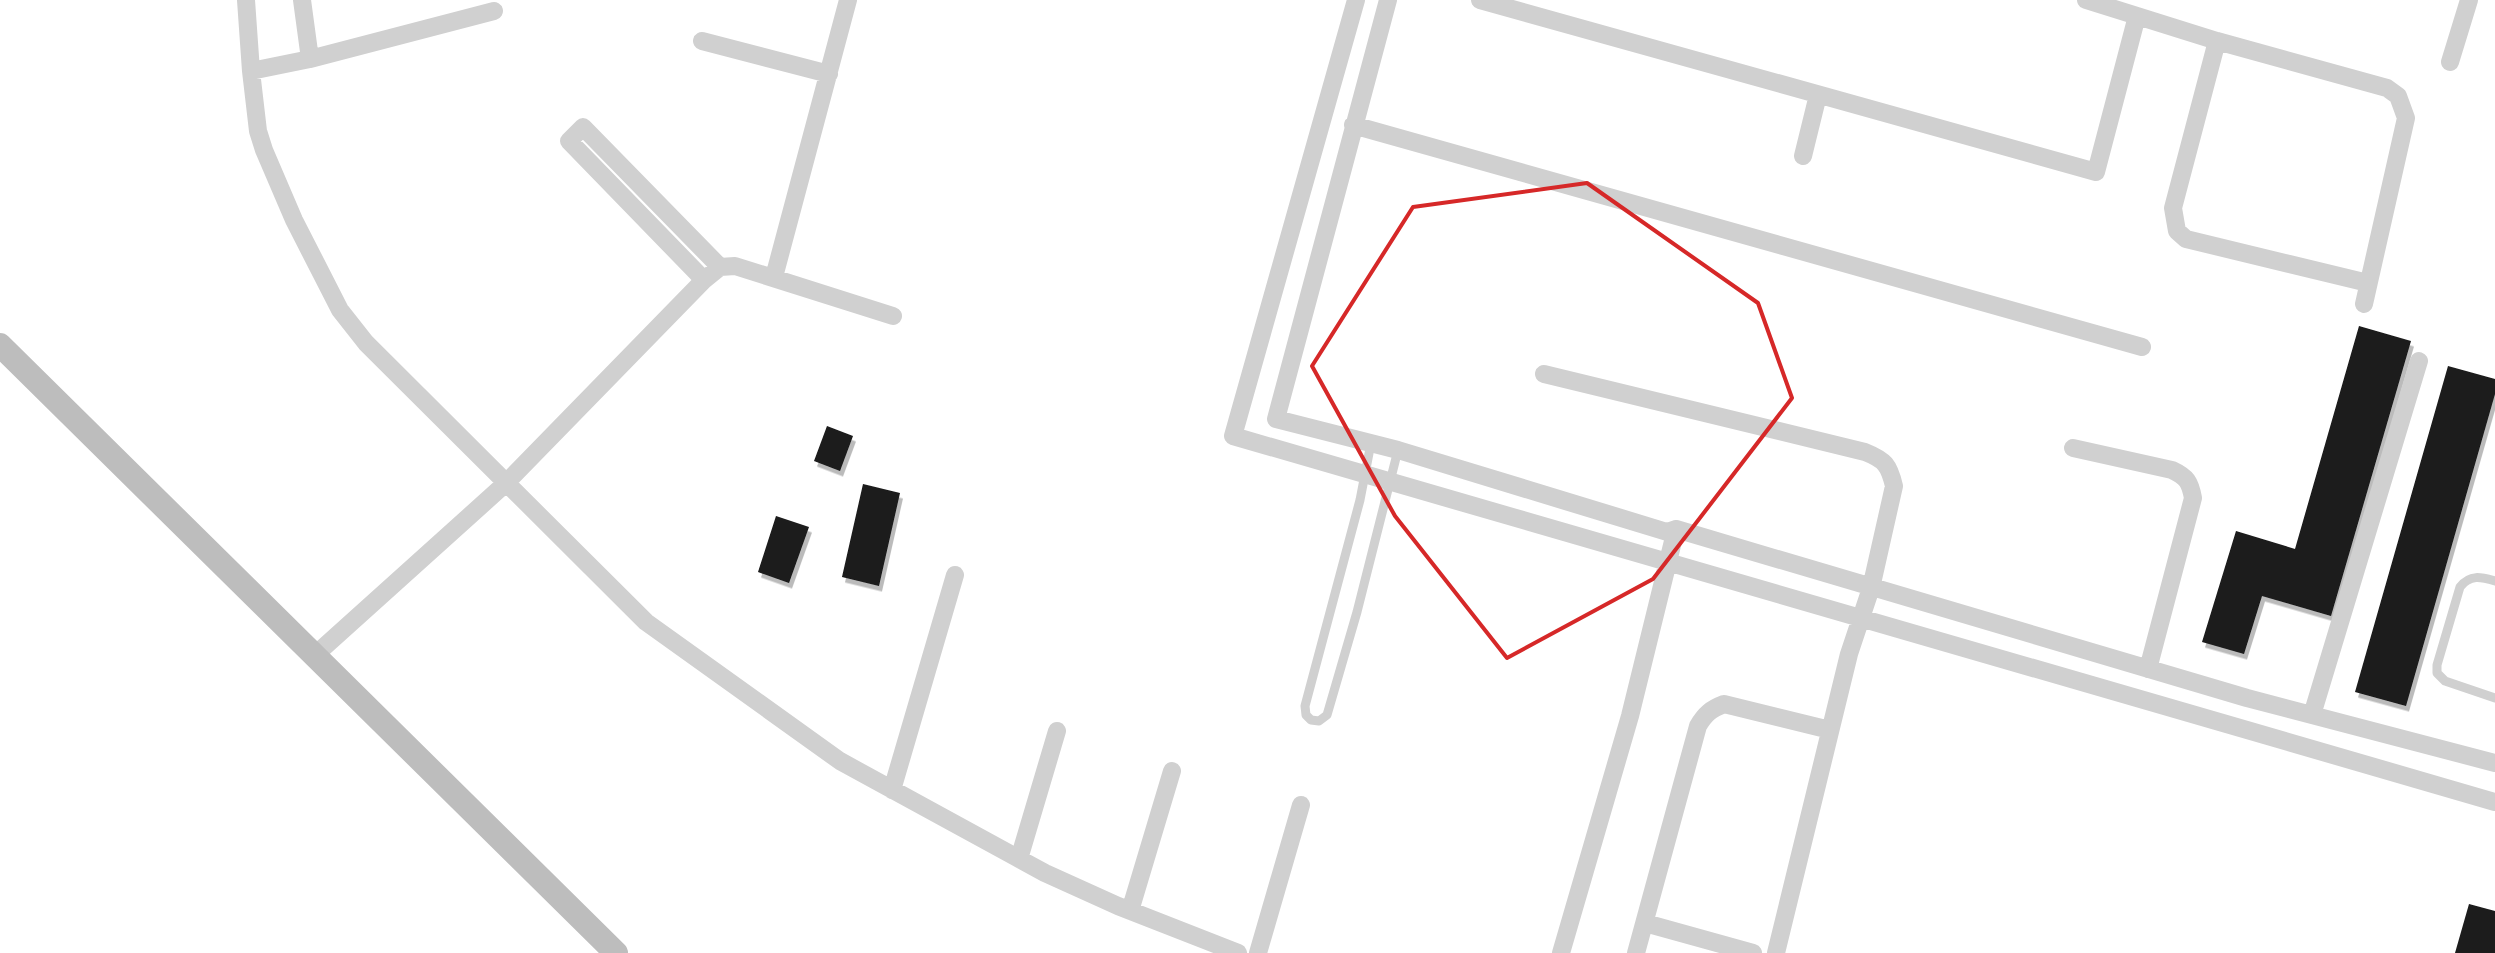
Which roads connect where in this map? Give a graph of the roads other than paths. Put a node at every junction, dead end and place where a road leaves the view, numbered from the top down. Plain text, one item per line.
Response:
1 (246, 0) edge
2 (302, 0) edge
3 (848, 0) edge
4 (1356, 0) edge
5 (1388, 0) edge
6 (1480, 0) edge
7 (2086, 0) edge
8 (2469, 0) edge
9 (494, 11) dead end
10 (2137, 16) junction
11 (702, 41) dead end
12 (2217, 41) junction
13 (310, 59) junction
14 (2450, 62) dead end
15 (251, 70) junction
16 (829, 74) junction
17 (1818, 94) junction
18 (1354, 125) junction
19 (1803, 156) dead end
20 (720, 268) junction
21 (774, 277) junction
22 (704, 280) junction
23 (2368, 283) junction
24 (2364, 304) dead end
25 (893, 316) dead end
26 (0, 344) edge
27 (2142, 347) dead end
28 (2419, 361) dead end
29 (1544, 374) dead end
30 (1372, 443) junction
31 (2073, 448) dead end
32 (1398, 450) junction
33 (1365, 474) junction
34 (1390, 481) junction
35 (505, 484) junction
36 (1676, 529) junction
37 (1668, 562) junction
38 (955, 575) dead end
39 (2495, 581) edge
40 (1871, 588) junction
41 (1861, 618) junction
42 (314, 656) junction
43 (2148, 669) junction
44 (2495, 698) edge
45 (2312, 715) junction
46 (1830, 730) junction
47 (1057, 732) dead end
48 (2495, 763) edge
49 (1172, 771) dead end
50 (892, 790) junction
51 (2495, 802) edge
52 (1301, 805) dead end
53 (1020, 859) junction
54 (1130, 911) junction
55 (1645, 924) junction
56 (616, 953) edge
57 (1238, 953) edge
58 (1258, 953) edge
59 (1561, 953) edge
60 (1636, 953) edge
61 (1752, 953) edge
62 (1776, 953) edge

1 - 15 street
2 - 13 street
3 - 16 street
4 - 33 street
5 - 18 street
6 - 17 street
7 - 10 street
8 - 14 street
9 - 13 street
10 - 12 street
10 - 17 street
11 - 16 street
12 - 23 street
12 - 23 street
13 - 15 street
15 - 35 street
16 - 21 street
17 - 19 street
18 - 27 street
18 - 30 street
20 - 21 street
20 - 22 street
20 - 22 street
21 - 25 street
22 - 35 street
23 - 24 street
26 - 42 street
28 - 45 street
29 - 40 street
30 - 32 street
30 - 33 lane
31 - 43 street
32 - 34 lane
32 - 36 street
33 - 34 street
33 - 34 lane
34 - 37 street
35 - 42 street
35 - 50 street
36 - 37 street
36 - 40 street
37 - 41 street
37 - 59 street
38 - 50 street
39 - 44 lane
40 - 41 street
40 - 43 street
41 - 46 street
41 - 51 street
42 - 56 street
43 - 45 street
45 - 48 street
46 - 55 street
46 - 62 street
47 - 53 street
49 - 54 street
50 - 53 street
52 - 58 street
53 - 54 street
54 - 57 street
55 - 60 street
55 - 61 street

